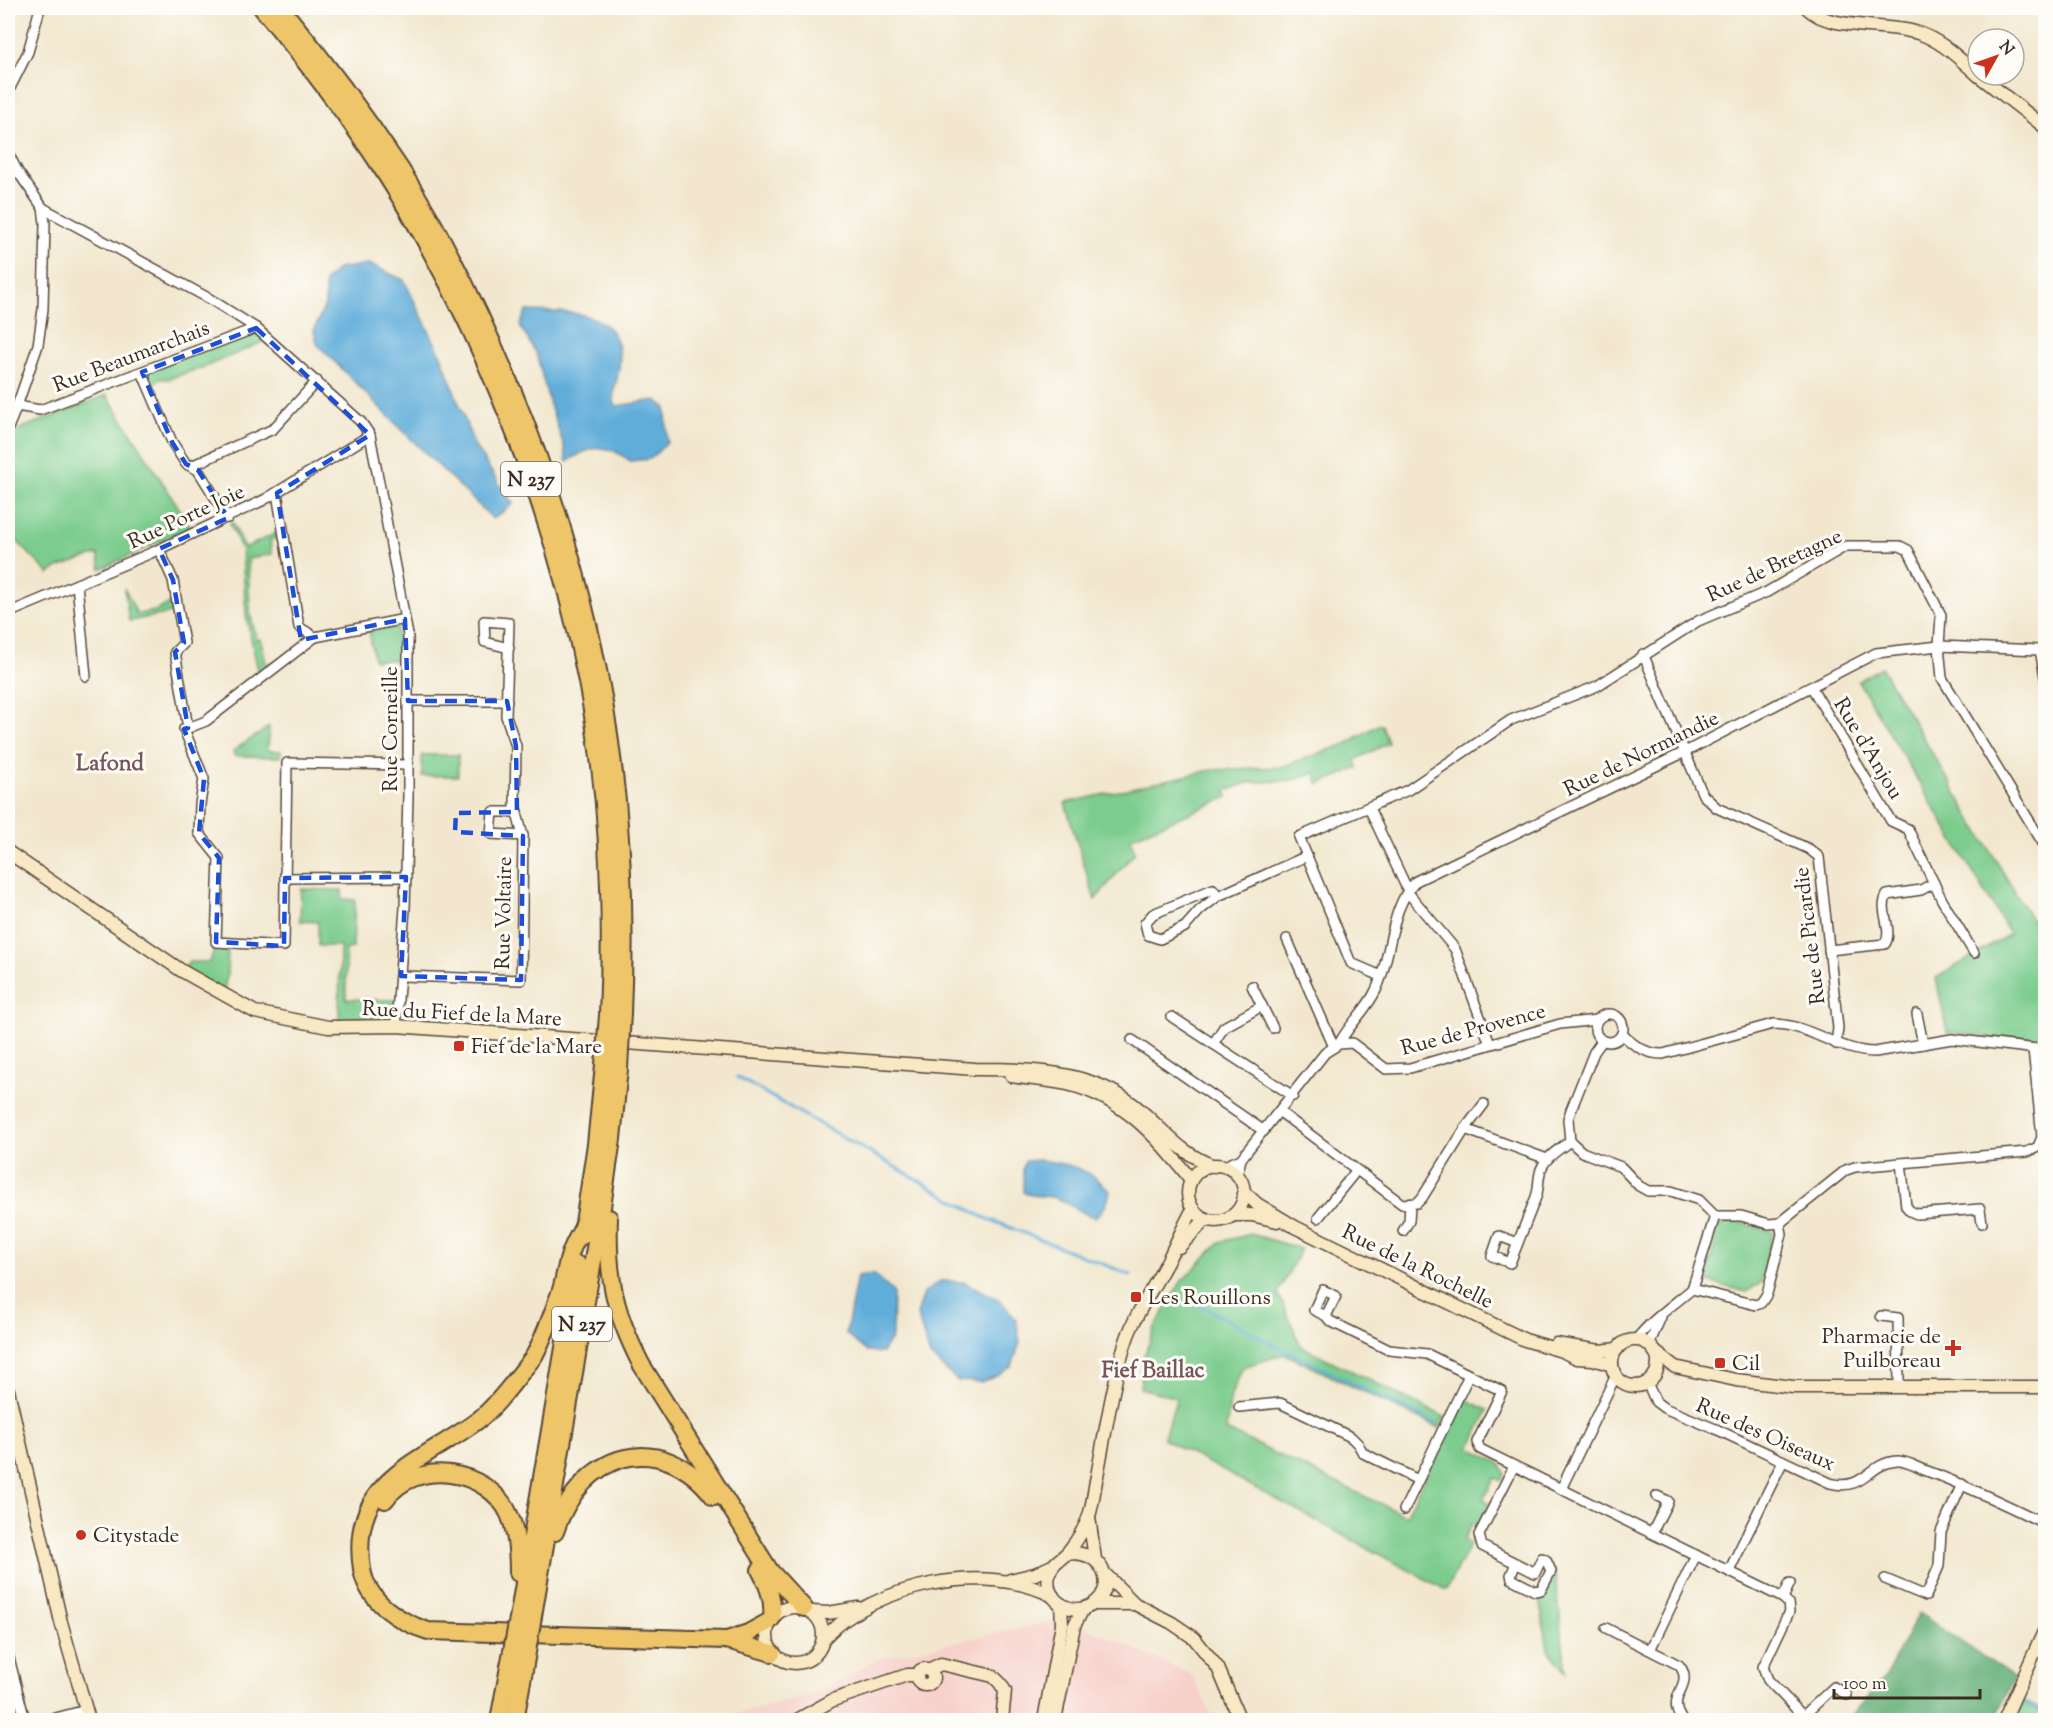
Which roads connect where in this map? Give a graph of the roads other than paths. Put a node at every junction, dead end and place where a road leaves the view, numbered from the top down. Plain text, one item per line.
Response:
1 (40, 8) edge
2 (262, 8) edge
3 (281, 8) edge
4 (1808, 8) edge
5 (1966, 65) edge
6 (1993, 87) edge
7 (8, 92) edge
8 (2046, 129) edge
9 (8, 153) edge
10 (18, 172) junction
11 (8, 178) edge
12 (43, 208) junction
13 (256, 328) junction
14 (142, 372) junction
15 (317, 381) junction
16 (18, 406) junction
17 (8, 428) edge
18 (370, 435) junction
19 (191, 466) junction
20 (277, 493) junction
21 (228, 518) junction
22 (159, 549) junction
23 (77, 584) junction
24 (8, 613) edge
25 (405, 619) junction
26 (299, 627) junction
27 (315, 637) junction
28 (1939, 646) junction
29 (302, 647) junction
30 (508, 648) dead end
31 (2043, 650) edge
32 (1643, 654) junction
33 (86, 676) dead end
34 (2046, 682) edge
35 (1812, 688) junction
36 (408, 701) junction
37 (507, 701) junction
38 (188, 728) junction
39 (1685, 752) junction
40 (408, 765) junction
41 (1370, 808) junction
42 (517, 812) junction
43 (523, 836) junction
44 (2046, 848) edge
45 (8, 852) edge
46 (1306, 856) junction
47 (8, 865) edge
48 (26, 865) junction
49 (285, 878) junction
50 (406, 878) junction
51 (1934, 884) junction
52 (1407, 890) junction
53 (1218, 896) junction
54 (1287, 939) dead end
55 (1830, 950) junction
56 (1974, 953) dead end
57 (401, 976) junction
58 (1381, 976) junction
59 (1252, 986) dead end
60 (1262, 1006) junction
61 (615, 1014) junction
62 (1917, 1014) dead end
63 (1172, 1017) dead end
64 (1597, 1020) junction
65 (396, 1026) junction
66 (1350, 1026) junction
67 (1273, 1028) dead end
68 (1622, 1034) junction
69 (1132, 1040) dead end
70 (1602, 1041) junction
71 (1352, 1043) junction
72 (1213, 1044) junction
73 (1490, 1044) junction
74 (1836, 1044) junction
75 (1923, 1044) junction
76 (1337, 1045) junction
77 (2033, 1049) junction
78 (2046, 1050) edge
79 (611, 1067) junction
80 (975, 1068) junction
81 (1293, 1096) junction
82 (1484, 1104) dead end
83 (1280, 1112) junction
84 (1465, 1129) junction
85 (1264, 1131) junction
86 (612, 1139) junction
87 (1570, 1141) junction
88 (1241, 1159) junction
89 (1547, 1159) junction
90 (1901, 1163) junction
91 (1218, 1166) junction
92 (1356, 1171) junction
93 (1237, 1176) junction
94 (1191, 1180) junction
95 (1244, 1192) junction
96 (1410, 1205) junction
97 (1193, 1209) junction
98 (1234, 1215) junction
99 (1715, 1216) junction
100 (1318, 1218) dead end
101 (1206, 1219) junction
102 (1780, 1223) junction
103 (1982, 1223) dead end
104 (584, 1225) junction
105 (1295, 1227) junction
106 (1403, 1231) dead end
107 (1518, 1243) dead end
108 (1168, 1259) junction
109 (1692, 1289) junction
110 (1664, 1313) junction
111 (1326, 1316) dead end
112 (1881, 1316) dead end
113 (1525, 1340) junction
114 (1635, 1341) junction
115 (1651, 1348) junction
116 (1617, 1349) junction
117 (1675, 1367) junction
118 (1614, 1370) junction
119 (1469, 1375) junction
120 (1651, 1378) junction
121 (1899, 1387) junction
122 (2046, 1387) edge
123 (8, 1390) edge
124 (1239, 1407) dead end
125 (14, 1441) edge
126 (1783, 1461) junction
127 (1514, 1466) junction
128 (1418, 1480) junction
129 (1962, 1484) junction
130 (1561, 1489) junction
131 (1657, 1496) dead end
132 (1404, 1510) dead end
133 (1089, 1517) junction
134 (2046, 1524) edge
135 (1652, 1533) junction
136 (1066, 1554) junction
137 (1696, 1555) junction
138 (1095, 1559) junction
139 (1516, 1563) junction
140 (1052, 1566) junction
141 (1729, 1571) junction
142 (1105, 1574) junction
143 (539, 1578) junction
144 (1885, 1579) dead end
145 (1006, 1581) junction
146 (1790, 1583) dead end
147 (1783, 1598) junction
148 (1057, 1600) junction
149 (1135, 1605) junction
150 (1088, 1606) junction
151 (862, 1608) junction
152 (808, 1610) junction
153 (526, 1615) junction
154 (771, 1619) junction
155 (2046, 1627) edge
156 (1606, 1628) dead end
157 (465, 1632) junction
158 (823, 1639) junction
159 (727, 1640) junction
160 (1650, 1650) junction
161 (772, 1653) junction
162 (8, 1654) edge
163 (516, 1669) junction
164 (1847, 1695) dead end
165 (87, 1715) edge
166 (1800, 1718) edge
167 (25, 1720) edge
168 (48, 1720) edge
169 (499, 1720) edge
170 (515, 1720) edge
171 (797, 1720) edge
172 (1002, 1720) edge
173 (1044, 1720) edge
174 (1055, 1720) edge
175 (1240, 1720) edge
176 (1682, 1720) edge
177 (2004, 1720) edge

1 - 7 street
2 - 61 highway, N 237
3 - 61 highway, N 237
4 - 5 main road
6 - 8 main road
9 - 10 street
10 - 11 street
10 - 12 street
12 - 13 street
12 - 16 street
13 - 14 street, Rue Beaumarchais
13 - 15 street
14 - 16 street, Rue Beaumarchais
14 - 19 street
15 - 18 street
15 - 19 street
16 - 17 street
18 - 20 street, Rue Porte Joie
18 - 25 street, Rue Corneille
19 - 21 street
20 - 21 street, Rue Porte Joie
20 - 26 street
21 - 22 street, Rue Porte Joie
22 - 23 street, Rue Porte Joie
22 - 38 street
23 - 24 street, Rue Porte Joie
23 - 33 street
25 - 27 street
25 - 36 street, Rue Corneille
26 - 27 street
26 - 29 street
27 - 29 street
28 - 31 street, Rue de Normandie
28 - 32 street, Rue de Bretagne
28 - 35 street, Rue de Normandie
28 - 44 street, Rue de Bretagne
29 - 38 street
30 - 37 street, Rue Voltaire
31 - 34 street
32 - 39 street, Rue de Picardie
32 - 41 street, Rue de Bretagne
35 - 39 street, Rue de Normandie
35 - 51 street, Rue d'Anjou
36 - 37 street
36 - 40 street, Rue Corneille
37 - 42 street, Rue Voltaire
38 - 49 street
39 - 52 street, Rue de Normandie
39 - 55 street, Rue de Picardie
40 - 49 street
40 - 50 street, Rue Corneille
41 - 46 street, Rue de Bretagne
41 - 52 street
42 - 43 street, Rue Voltaire
42 - 43 street, Rue Voltaire
43 - 57 street, Rue Voltaire
45 - 48 main road, Rue du Fief de la Mare
46 - 53 street
46 - 58 street
47 - 48 main road
48 - 65 main road, Rue du Fief de la Mare
49 - 50 street
50 - 57 street, Rue Corneille
51 - 55 street
51 - 56 street, Rue d'Anjou
52 - 58 street
52 - 73 street
53 - 53 street
54 - 76 street
55 - 74 street, Rue de Picardie
57 - 65 street, Rue Corneille
58 - 66 street
59 - 60 street
60 - 67 street
60 - 72 street
61 - 79 highway, N 237, bridge
62 - 75 street
63 - 72 street
64 - 68 street
64 - 70 street
64 - 73 street, Rue de Provence
65 - 80 main road, Rue du Fief de la Mare
66 - 71 street
66 - 76 street
68 - 70 street
68 - 74 street
69 - 85 street
70 - 87 street
71 - 73 street, Rue de Provence
71 - 76 street
72 - 81 street
74 - 75 street
75 - 77 street
76 - 81 street
77 - 78 street
77 - 90 street
79 - 86 highway, N 237
79 - 104 highway, N 237
80 - 91 main road, Rue du Fief de la Mare
80 - 94 main road, Rue du Fief de la Mare
81 - 83 street
82 - 84 street
83 - 85 street
83 - 92 street
84 - 89 street
84 - 96 street
85 - 88 street
86 - 143 highway, N 237
86 - 152 highway
87 - 89 street
87 - 99 street
88 - 91 street
88 - 93 street
89 - 107 street
90 - 102 street
90 - 103 street
91 - 93 main road
91 - 94 main road
92 - 96 street
92 - 100 street
93 - 95 main road
94 - 97 main road
95 - 98 main road
95 - 105 main road, Rue de la Rochelle
96 - 106 street
97 - 101 main road
97 - 108 main road
98 - 101 main road
98 - 105 main road, Rue de la Rochelle
99 - 102 street
99 - 109 street
101 - 108 main road
102 - 109 street
104 - 153 highway, N 237
104 - 157 highway
105 - 113 main road, Rue de la Rochelle
108 - 133 main road
109 - 110 street
110 - 114 street
110 - 115 street
111 - 119 street
112 - 121 street
113 - 116 main road, Rue de la Rochelle
113 - 118 main road, Rue de la Rochelle
114 - 115 main road
114 - 116 main road
115 - 117 main road
115 - 120 main road
116 - 118 main road
117 - 120 main road
117 - 121 main road
118 - 120 main road
118 - 130 street
119 - 127 street
119 - 128 street
120 - 126 street, Rue des Oiseaux
121 - 122 main road
123 - 125 main road
124 - 128 street
125 - 165 main road
126 - 129 street, Rue des Oiseaux
126 - 141 street
127 - 130 street
127 - 139 street
128 - 132 street
129 - 134 street, Rue des Oiseaux
129 - 144 street
130 - 135 street
131 - 135 street
133 - 136 main road
133 - 138 main road
135 - 137 street
136 - 138 main road
136 - 140 main road
137 - 141 street
137 - 160 street
138 - 142 main road
139 - 139 street
140 - 145 main road
140 - 148 main road
141 - 147 street
142 - 149 main road
142 - 150 main road
143 - 153 highway, N 237
143 - 154 highway
145 - 148 main road
145 - 151 main road
146 - 147 street
147 - 166 street
148 - 150 main road
148 - 173 main road
149 - 150 main road
149 - 175 main road
150 - 174 main road
151 - 152 main road
151 - 158 main road
152 - 154 main road
152 - 158 main road
153 - 157 highway
153 - 163 highway, N 237, bridge
154 - 159 highway
154 - 161 main road
155 - 177 main road
156 - 160 street
157 - 159 highway
158 - 161 main road
159 - 161 highway
160 - 176 street
162 - 167 street
163 - 169 highway, N 237
163 - 170 highway, N 237
164 - 166 street
165 - 168 street
171 - 172 main road

